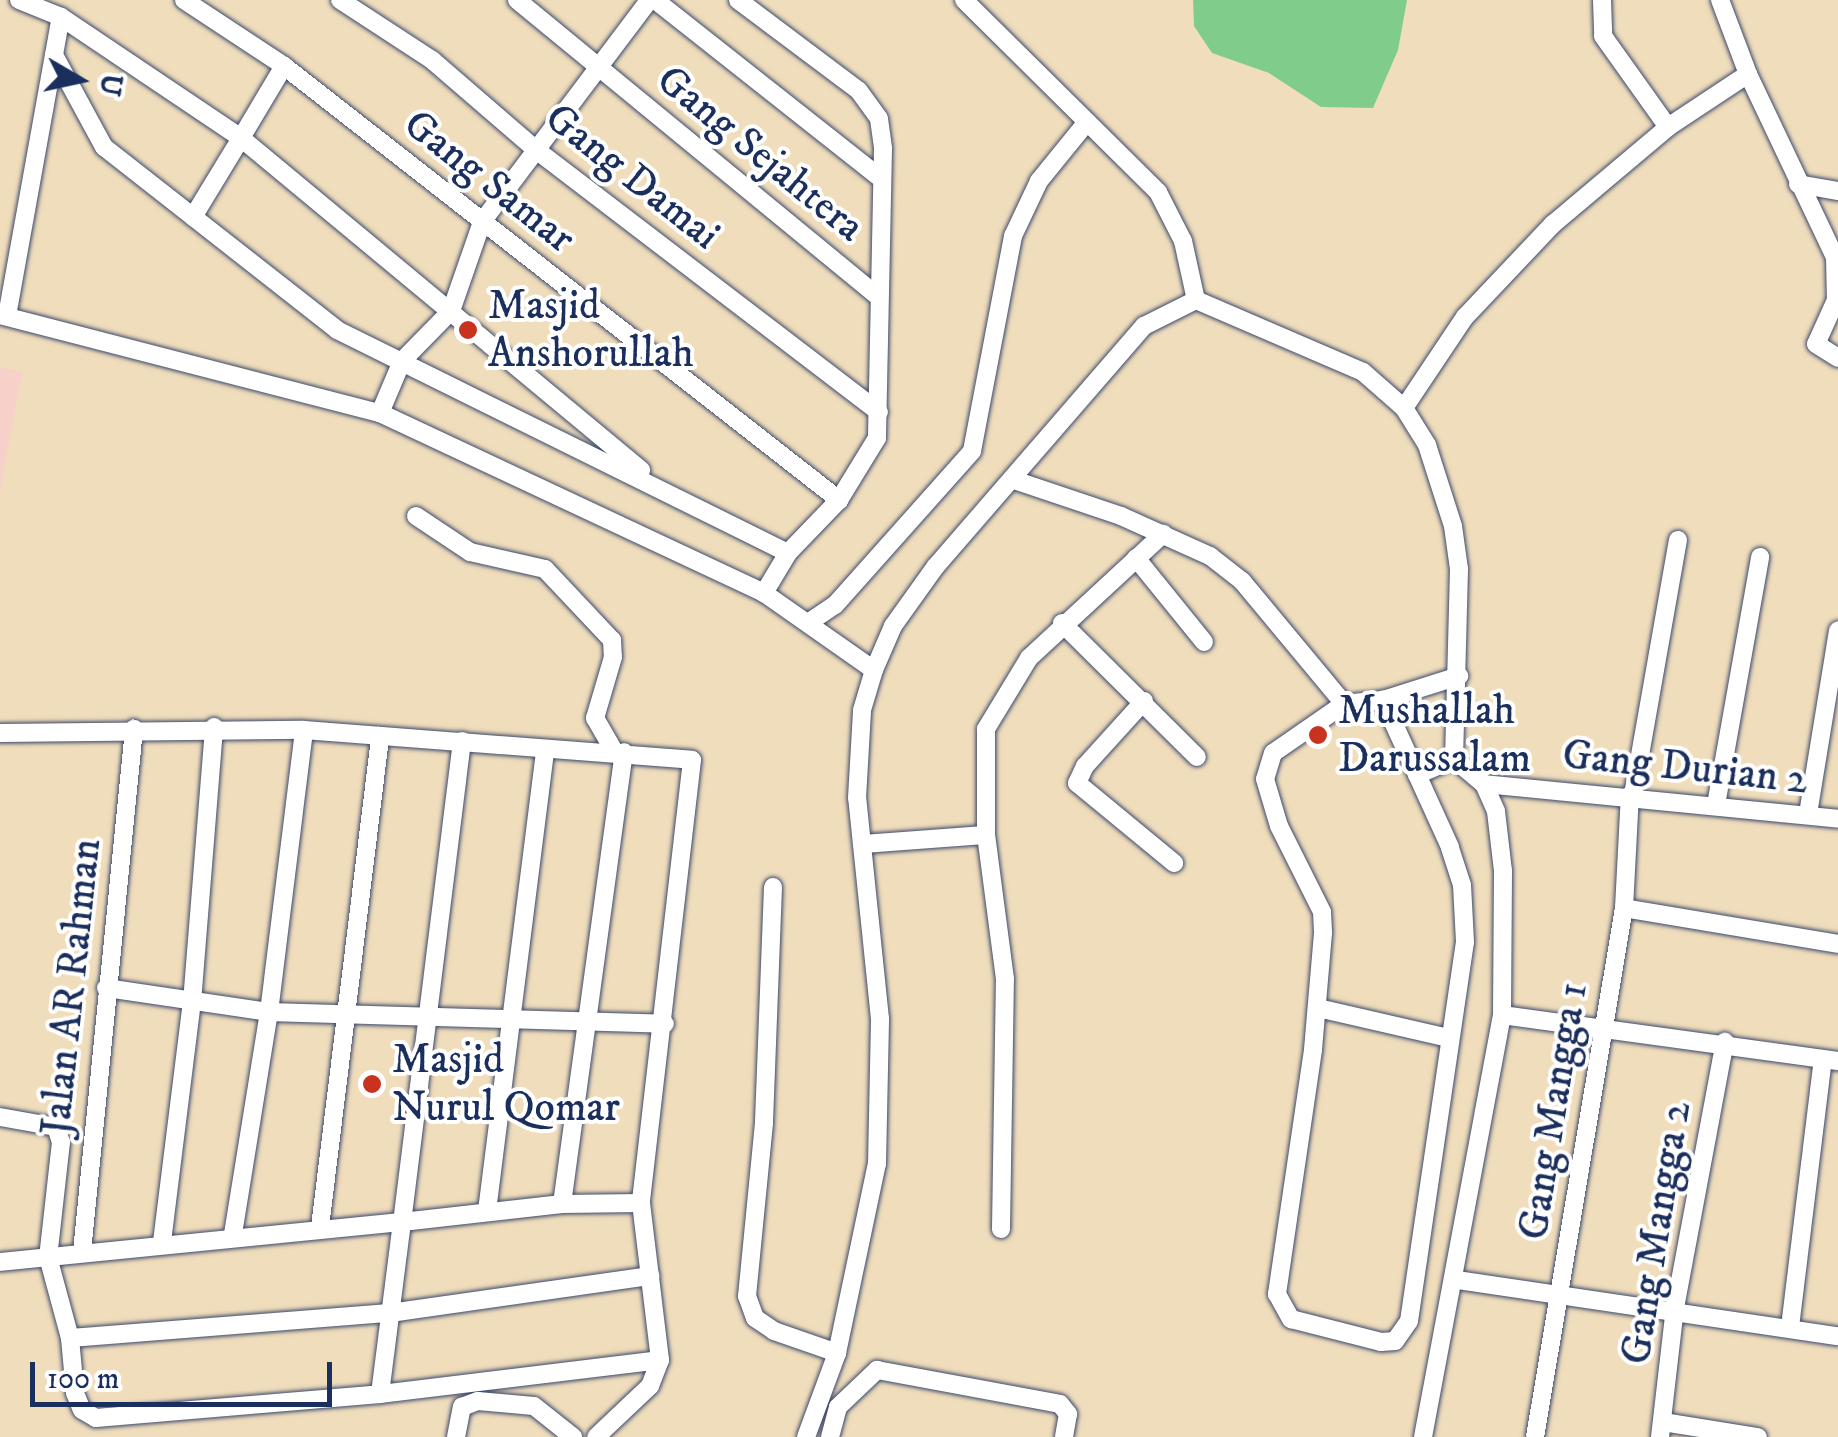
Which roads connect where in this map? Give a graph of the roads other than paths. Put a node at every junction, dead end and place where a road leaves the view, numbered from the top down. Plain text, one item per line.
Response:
1 (19, 0) edge
2 (184, 0) edge
3 (517, 0) edge
4 (652, 0) edge
5 (738, 0) edge
6 (964, 0) edge
7 (1602, 0) edge
8 (1720, 0) edge
9 (346, 2) edge
10 (60, 16) junction
11 (54, 54) junction
12 (284, 66) junction
13 (598, 66) junction
14 (1748, 74) junction
15 (1087, 122) junction
16 (1668, 127) junction
17 (241, 138) junction
18 (535, 148) junction
19 (882, 178) junction
20 (1798, 184) junction
21 (1838, 191) edge
22 (192, 217) junction
23 (482, 222) junction
24 (878, 296) junction
25 (1196, 300) junction
26 (451, 311) junction
27 (4, 315) edge
28 (1838, 358) edge
29 (402, 361) junction
30 (1404, 408) junction
31 (879, 412) junction
32 (380, 413) junction
33 (1014, 480) junction
34 (665, 490) junction
35 (839, 500) junction
36 (416, 516) dead end
37 (1163, 534) junction
38 (1678, 540) dead end
39 (788, 553) junction
40 (1760, 557) dead end
41 (1136, 558) junction
42 (764, 594) junction
43 (811, 622) junction
44 (1062, 623) junction
45 (1838, 630) edge
46 (1204, 642) dead end
47 (874, 670) junction
48 (1459, 676) junction
49 (1383, 700) junction
50 (1144, 701) junction
51 (1344, 704) junction
52 (214, 727) junction
53 (134, 729) junction
54 (304, 730) junction
55 (0, 733) edge
56 (380, 736) junction
57 (462, 741) junction
58 (545, 751) junction
59 (619, 751) junction
60 (1197, 757) dead end
61 (1454, 759) junction
62 (1417, 775) junction
63 (1484, 784) junction
64 (1631, 795) junction
65 (1716, 804) junction
66 (1808, 814) junction
67 (1838, 818) edge
68 (986, 835) junction
69 (862, 844) junction
70 (1174, 862) dead end
71 (773, 887) dead end
72 (1624, 908) junction
73 (1838, 944) edge
74 (106, 988) junction
75 (192, 1002) junction
76 (1318, 1008) junction
77 (351, 1011) junction
78 (270, 1012) junction
79 (1502, 1015) junction
80 (510, 1017) junction
81 (432, 1018) junction
82 (591, 1020) junction
83 (665, 1024) junction
84 (1599, 1029) junction
85 (1449, 1038) junction
86 (1725, 1042) junction
87 (1830, 1060) edge
88 (0, 1117) edge
89 (642, 1203) junction
90 (562, 1204) junction
91 (487, 1211) junction
92 (402, 1222) junction
93 (320, 1227) junction
94 (1001, 1228) dead end
95 (232, 1234) junction
96 (162, 1242) junction
97 (82, 1252) junction
98 (48, 1257) junction
99 (0, 1262) edge
100 (650, 1276) junction
101 (1457, 1280) junction
102 (1562, 1292) junction
103 (1675, 1308) junction
104 (390, 1313) junction
105 (1790, 1327) junction
106 (1838, 1336) edge
107 (70, 1338) junction
108 (837, 1353) junction
109 (660, 1360) junction
110 (380, 1394) junction
111 (1661, 1429) edge
112 (456, 1437) edge
113 (573, 1437) edge
114 (596, 1437) edge
115 (806, 1437) edge
116 (830, 1437) edge
117 (1064, 1437) edge
118 (1424, 1437) edge
119 (1535, 1437) edge
120 (1758, 1437) edge

1 - 10 street
2 - 12 street, Gang Samar
3 - 13 street, Gang Sejahtera
4 - 13 street
4 - 19 street
5 - 19 street
6 - 15 street
7 - 16 street
8 - 14 street
9 - 18 street, Gang Damai
10 - 11 street
10 - 17 street
11 - 22 street
11 - 27 street
12 - 17 street
12 - 23 street, Gang Samar
13 - 18 street
13 - 24 street, Gang Sejahtera
14 - 16 street
14 - 20 street
15 - 25 street
15 - 43 street
16 - 30 street
17 - 22 street
17 - 26 street
18 - 23 street
18 - 31 street, Gang Damai
19 - 24 street
20 - 21 street
20 - 28 street
22 - 29 street
23 - 26 street
23 - 35 street, Gang Samar
24 - 31 street
25 - 30 street
25 - 33 street
26 - 29 street
26 - 34 street
27 - 32 street
29 - 32 street
29 - 34 street
30 - 48 street
31 - 35 street
32 - 42 street
33 - 37 street
33 - 47 street
34 - 39 street
35 - 39 street
36 - 59 street
37 - 41 street
37 - 51 street
38 - 64 street, Gang Mangga 1
39 - 42 street
40 - 65 street
41 - 44 street
41 - 46 street
42 - 43 street
43 - 47 street
44 - 50 street
44 - 68 street
45 - 66 street
47 - 69 street
48 - 49 street
48 - 61 street
49 - 51 street
49 - 62 street
50 - 60 street
50 - 70 street
51 - 76 street
52 - 53 street
52 - 54 street
52 - 75 street
53 - 55 street
53 - 74 street, Jalan AR Rahman
54 - 56 street
54 - 78 street
56 - 57 street
56 - 77 street
57 - 58 street
57 - 81 street
58 - 59 street
58 - 80 street
59 - 82 street
59 - 83 street
61 - 62 street
61 - 63 street
62 - 85 street
63 - 64 street, Gang Durian 2
63 - 79 street
64 - 65 street, Gang Durian 2
64 - 72 street, Gang Mangga 1
65 - 66 street, Gang Durian 2
66 - 67 street, Gang Durian 2
68 - 69 street
68 - 94 street
69 - 108 street
71 - 108 street
72 - 73 street
72 - 84 street, Gang Mangga 1
74 - 75 street
74 - 97 street, Jalan AR Rahman
75 - 78 street
75 - 96 street
76 - 85 street
76 - 85 street
77 - 78 street
77 - 81 street
77 - 93 street
78 - 95 street
79 - 84 street
79 - 101 street
80 - 81 street
80 - 82 street
80 - 91 street
81 - 92 street
82 - 83 street
82 - 90 street
83 - 89 street
84 - 86 street
84 - 102 street, Gang Mangga 1
86 - 87 street
86 - 103 street, Gang Mangga 2
87 - 105 street
88 - 98 street
89 - 90 street
89 - 100 street
90 - 91 street
91 - 92 street
92 - 93 street
92 - 104 street
93 - 95 street
95 - 96 street
96 - 97 street
97 - 98 street
98 - 99 street
98 - 107 street
100 - 104 street
100 - 109 street
101 - 102 street
101 - 118 street
102 - 103 street
102 - 119 street, Gang Mangga 1
103 - 105 street
103 - 111 street, Gang Mangga 2
104 - 107 street
104 - 110 street
105 - 106 street
107 - 110 street
108 - 115 street
109 - 110 street
109 - 114 street
111 - 120 street
112 - 113 street
116 - 117 street

